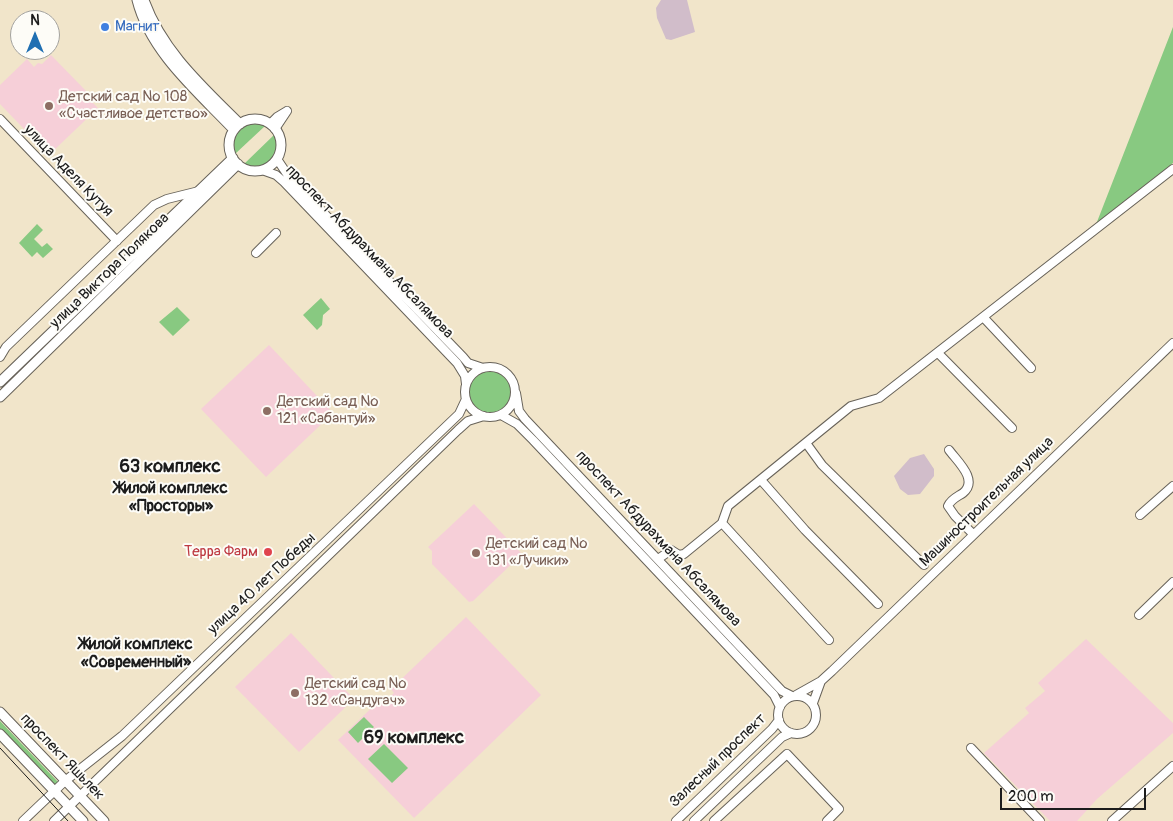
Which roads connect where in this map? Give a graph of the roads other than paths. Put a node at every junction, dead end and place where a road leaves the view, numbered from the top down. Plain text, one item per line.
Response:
1 (137, 0) edge
2 (144, 0) edge
3 (0, 119) edge
4 (237, 127) junction
5 (277, 159) junction
6 (236, 161) junction
7 (1173, 169) edge
8 (262, 170) junction
9 (199, 191) junction
10 (276, 233) dead end
11 (117, 241) junction
12 (256, 253) dead end
13 (984, 318) junction
14 (1173, 343) edge
15 (938, 354) junction
16 (0, 357) edge
17 (483, 368) junction
18 (1031, 368) dead end
19 (0, 382) edge
20 (466, 384) junction
21 (516, 393) junction
22 (0, 396) edge
23 (466, 399) junction
24 (501, 414) junction
25 (484, 416) junction
26 (1012, 428) dead end
27 (806, 443) junction
28 (949, 450) dead end
29 (761, 480) junction
30 (1173, 486) edge
31 (1140, 515) dead end
32 (722, 523) junction
33 (973, 534) junction
34 (658, 559) junction
35 (924, 565) dead end
36 (1173, 582) edge
37 (878, 604) dead end
38 (1139, 615) dead end
39 (830, 640) dead end
40 (821, 682) junction
41 (165, 695) junction
42 (794, 696) junction
43 (813, 703) junction
44 (175, 705) junction
45 (780, 707) junction
46 (0, 712) edge
47 (779, 720) junction
48 (791, 733) junction
49 (0, 734) edge
50 (971, 748) dead end
51 (40, 755) junction
52 (29, 765) junction
53 (1173, 766) edge
54 (65, 781) junction
55 (54, 791) junction
56 (80, 796) junction
57 (69, 807) junction
58 (23, 821) edge
59 (54, 821) edge
60 (83, 821) edge
61 (104, 821) edge
62 (676, 821) edge
63 (694, 821) edge
64 (714, 821) edge
65 (827, 821) edge
66 (1040, 821) edge
67 (1112, 821) edge

1 - 4 main road
2 - 4 main road
3 - 11 street, улица Аделя Кутуя
4 - 5 main road
4 - 6 main road
5 - 8 main road
5 - 17 street, проспект Абдурахмана Абсалямова
6 - 8 main road
6 - 9 main road, улица Виктора Полякова
6 - 22 main road, улица Виктора Полякова
7 - 13 street
8 - 20 street, проспект Абдурахмана Абсалямова
9 - 11 street
9 - 19 main road, улица Виктора Полякова
10 - 12 street
11 - 16 street
13 - 15 street
13 - 18 street
14 - 33 street, Машиностроительная улица
15 - 26 street
15 - 27 street
17 - 20 street
17 - 21 street
20 - 23 street
21 - 24 street
21 - 34 street, проспект Абдурахмана Абсалямова
23 - 25 street
23 - 41 street, улица 40 лет Победы
24 - 25 street
24 - 45 street, проспект Абдурахмана Абсалямова
25 - 44 street, улица 40 лет Победы
27 - 29 street
27 - 35 street
28 - 33 street
29 - 32 street
29 - 37 street
30 - 31 street
32 - 34 street
32 - 39 street
33 - 40 street, Машиностроительная улица
34 - 42 street, проспект Абдурахмана Абсалямова
36 - 38 street
40 - 42 street, Машиностроительная улица
40 - 43 street, Машиностроительная улица
41 - 44 street
41 - 54 street, улица 40 лет Победы
42 - 43 street
42 - 45 street
43 - 48 street
44 - 56 street, улица 40 лет Победы
45 - 47 street
46 - 51 main road, проспект Яшьлек
47 - 48 street
47 - 62 street, Залесный проспект
48 - 63 street, Залесный проспект
49 - 52 main road, проспект Яшьлек
50 - 66 street
51 - 52 main road
51 - 54 main road, проспект Яшьлек
52 - 55 main road, проспект Яшьлек
53 - 67 street
54 - 55 street, улица 40 лет Победы
54 - 56 main road, проспект Яшьлек
55 - 57 main road, проспект Яшьлек
55 - 58 street, улица 40 лет Победы
56 - 57 street, улица 40 лет Победы
56 - 61 main road, проспект Яшьлек
57 - 59 street, улица 40 лет Победы
57 - 60 main road, проспект Яшьлек
64 - 65 street

